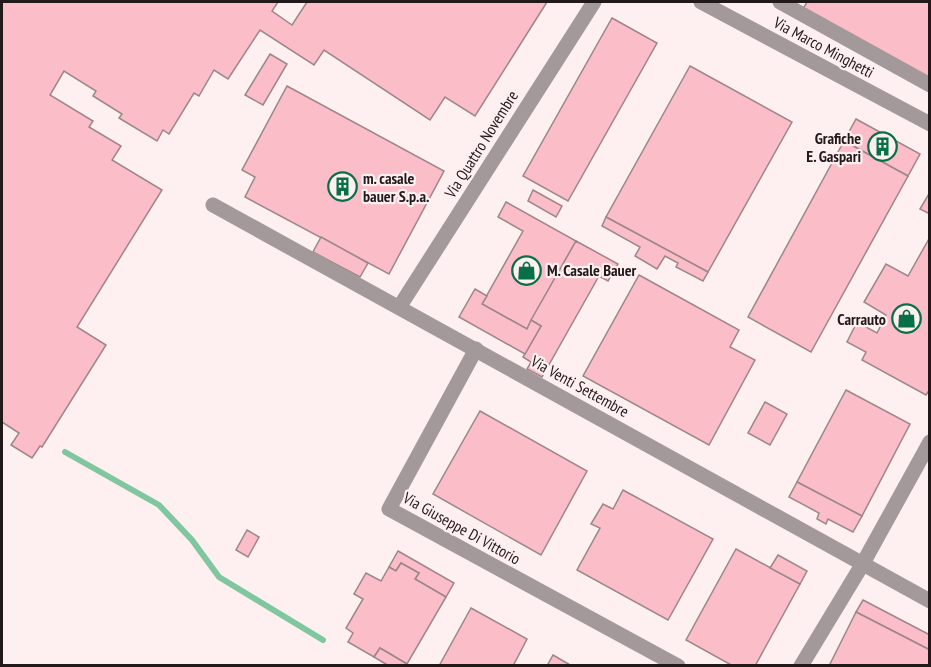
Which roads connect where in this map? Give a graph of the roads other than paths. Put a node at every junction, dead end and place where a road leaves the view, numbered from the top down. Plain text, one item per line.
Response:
1 (594, 2) edge
2 (701, 2) edge
3 (780, 2) edge
4 (930, 85) edge
5 (928, 119) edge
6 (213, 205) dead end
7 (400, 306) junction
8 (476, 348) junction
9 (930, 442) edge
10 (862, 565) junction
11 (930, 601) edge
12 (678, 666) edge
13 (801, 666) edge

1 - 7 street, Via Quattro Novembre
2 - 5 street, Via Marco Minghetti
3 - 4 street
6 - 7 street, Via Venti Settembre
7 - 8 street, Via Venti Settembre
8 - 10 street, Via Venti Settembre
8 - 12 street, Via Giuseppe Di Vittorio
9 - 10 street
10 - 11 street, Via Venti Settembre
10 - 13 street

